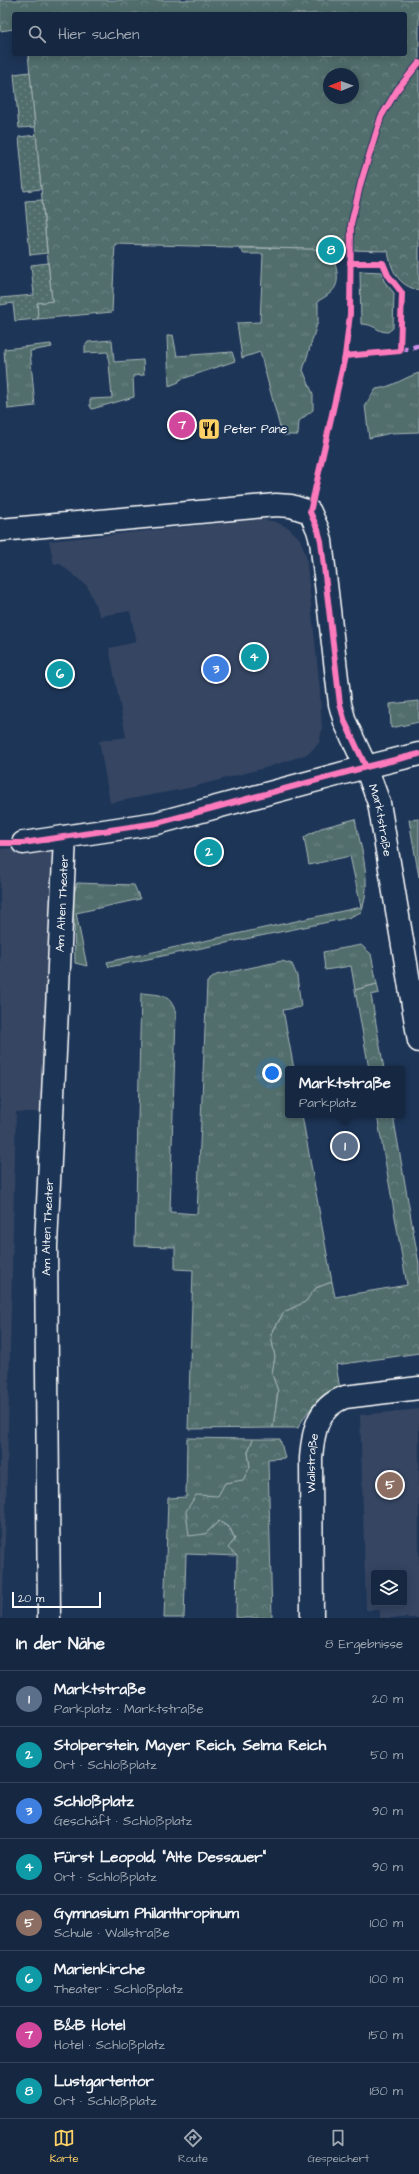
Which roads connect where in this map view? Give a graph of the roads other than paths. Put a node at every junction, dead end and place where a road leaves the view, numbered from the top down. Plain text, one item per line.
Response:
1 (0, 530) edge
2 (419, 754) edge
3 (366, 767) junction
4 (64, 837) junction
5 (23, 844) dead end
6 (419, 1040) edge
7 (419, 1388) edge
8 (49, 1618) edge
9 (312, 1618) edge

1 - 3 street, Marktstraße
2 - 3 street
3 - 4 street
3 - 6 street, Marktstraße
4 - 5 street
4 - 8 street, Am Alten Theater
7 - 9 street, Wallstraße

